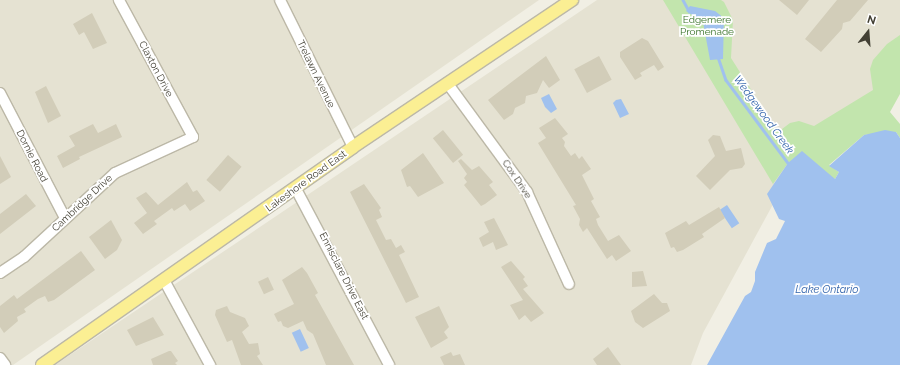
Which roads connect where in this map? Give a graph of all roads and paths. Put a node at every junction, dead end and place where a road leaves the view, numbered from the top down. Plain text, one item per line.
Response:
1 (119, 0) edge
2 (280, 0) edge
3 (572, 0) edge
4 (448, 84) junction
5 (0, 93) edge
6 (193, 137) joint
7 (352, 147) junction
8 (296, 189) junction
9 (65, 218) junction
10 (0, 273) edge
11 (164, 280) junction
12 (569, 284) dead end
13 (0, 358) edge
14 (5, 365) edge
15 (42, 365) edge
16 (210, 365) edge
17 (389, 365) edge

1 - 6 street, Claxton Drive
2 - 7 street, Trelawn Avenue
3 - 4 main road, Lakeshore Road East
4 - 7 main road, Lakeshore Road East
4 - 12 street, Cox Drive
5 - 9 street, Dornie Road
6 - 9 street, Cambridge Drive
7 - 8 main road, Lakeshore Road East
8 - 11 main road, Lakeshore Road East
8 - 17 street, Ennisclare Drive East
9 - 10 street, Cambridge Drive
11 - 15 main road, Lakeshore Road East
11 - 16 street
13 - 14 street

